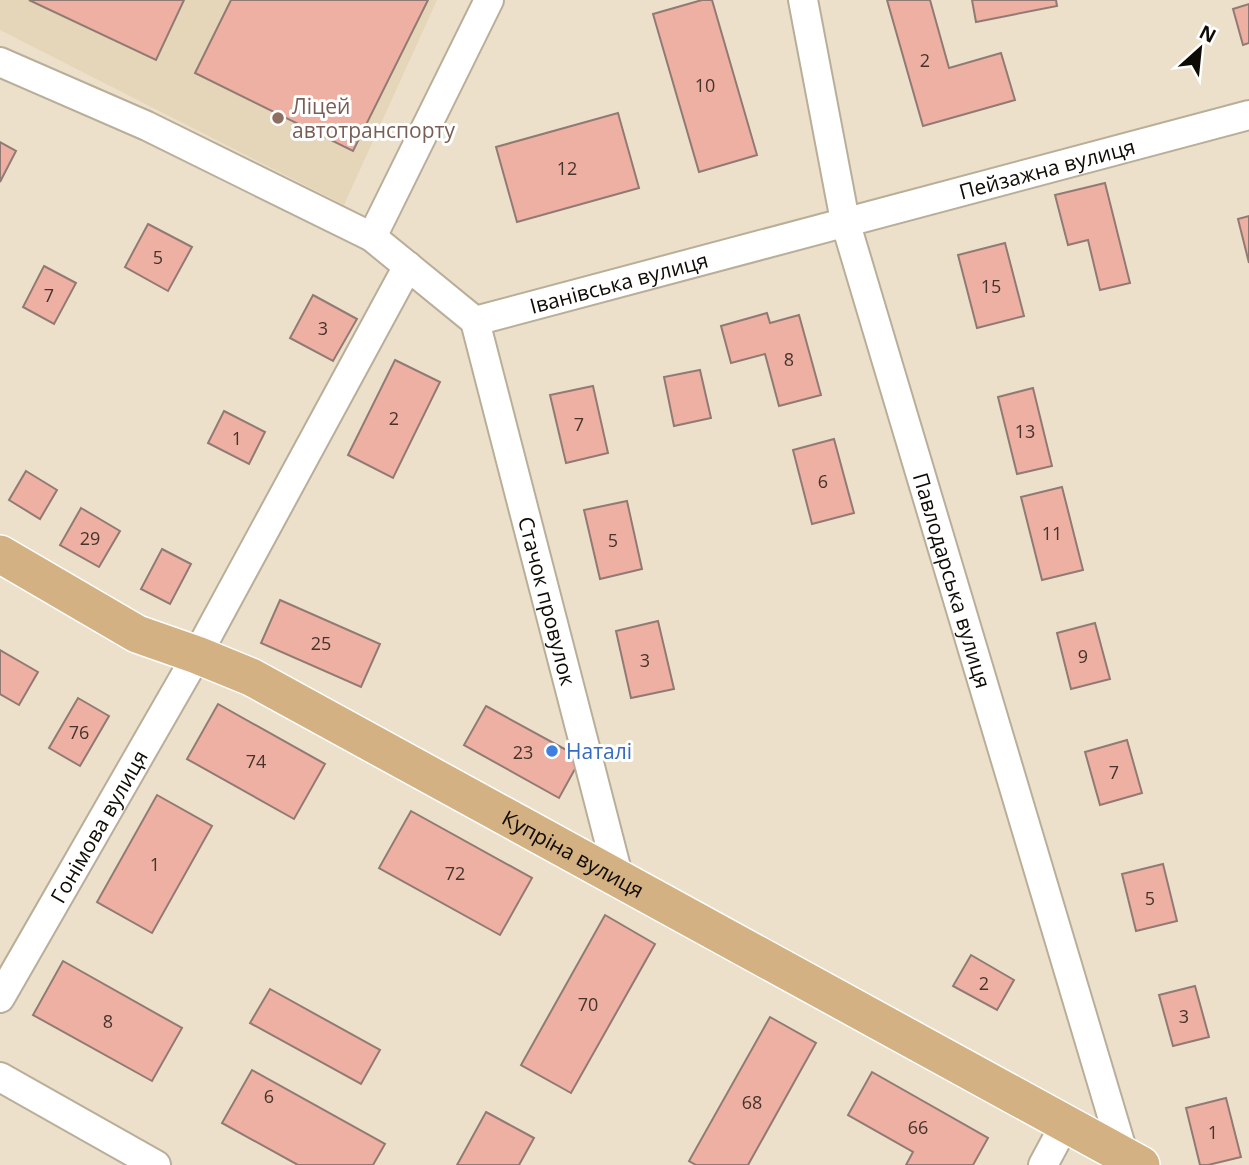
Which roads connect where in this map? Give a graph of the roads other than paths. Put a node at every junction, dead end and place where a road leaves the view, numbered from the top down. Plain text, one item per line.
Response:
1 (489, 0) edge
2 (803, 0) edge
3 (0, 62) edge
4 (1249, 115) edge
5 (845, 221) junction
6 (372, 237) junction
7 (408, 266) junction
8 (475, 321) junction
9 (0, 554) edge
10 (197, 655) junction
11 (619, 879) junction
12 (0, 998) edge
13 (0, 1077) edge
14 (1065, 1124) junction
15 (1132, 1160) edge
16 (156, 1165) edge
17 (1043, 1165) edge

1 - 6 street
2 - 5 street, Павлодарська вулиця
3 - 6 street
4 - 5 street, Пейзажна вулиця
5 - 8 street, Іванівська вулиця
5 - 15 street, Павлодарська вулиця
6 - 7 street
7 - 8 street
7 - 10 street
8 - 11 street, Стачок провулок
9 - 10 main road, Купріна вулиця
10 - 11 main road, Купріна вулиця
10 - 12 street, Гонімова вулиця
11 - 14 main road, Купріна вулиця
13 - 16 street
14 - 15 main road, Купріна вулиця
14 - 17 street

